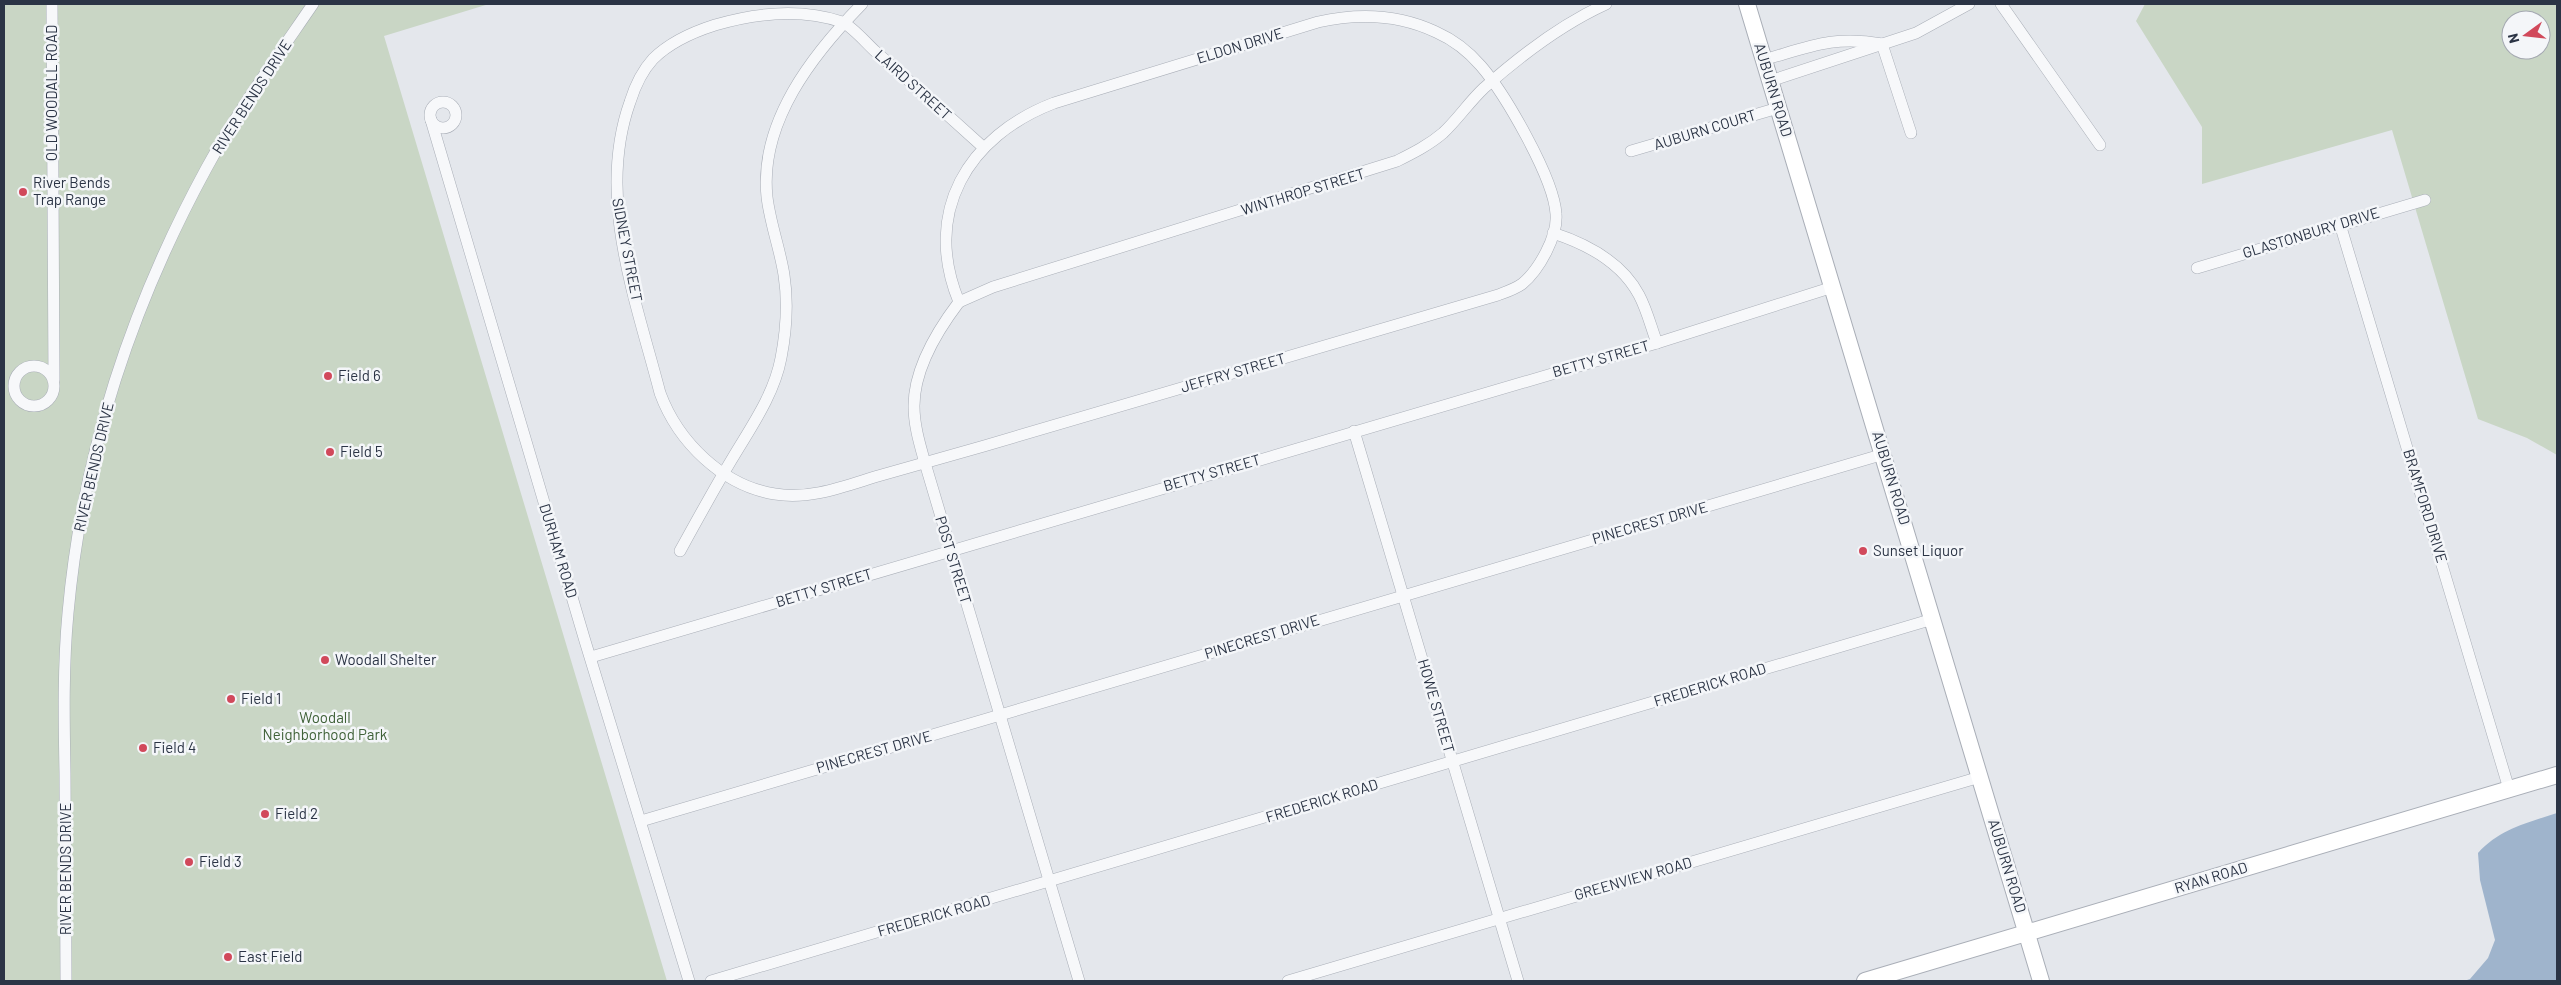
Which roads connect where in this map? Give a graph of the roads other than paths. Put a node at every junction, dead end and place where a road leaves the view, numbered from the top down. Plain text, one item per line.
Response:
1 (52, 4) edge
2 (313, 4) edge
3 (862, 4) edge
4 (1606, 4) edge
5 (1746, 4) edge
6 (1969, 4) edge
7 (2001, 4) edge
8 (1586, 8) edge
9 (843, 23) junction
10 (1882, 44) junction
11 (1763, 60) junction
12 (1770, 81) junction
13 (1492, 82) junction
14 (1778, 108) junction
15 (431, 120) junction
16 (452, 125) junction
17 (1911, 133) dead end
18 (438, 140) junction
19 (2100, 145) dead end
20 (983, 147) junction
21 (1631, 151) dead end
22 (2425, 200) dead end
23 (2340, 224) junction
24 (1553, 233) junction
25 (2197, 268) dead end
26 (1833, 287) junction
27 (959, 302) junction
28 (1657, 342) junction
29 (53, 361) junction
30 (40, 366) junction
31 (54, 380) junction
32 (1354, 432) junction
33 (1884, 454) junction
34 (924, 463) junction
35 (724, 473) junction
36 (680, 551) dead end
37 (951, 551) junction
38 (1403, 595) junction
39 (1932, 619) junction
40 (590, 657) junction
41 (999, 715) junction
42 (1452, 762) junction
43 (2557, 775) edge
44 (1980, 777) junction
45 (2509, 789) junction
46 (640, 821) junction
47 (1050, 882) junction
48 (1499, 918) junction
49 (2028, 933) junction
50 (66, 981) edge
51 (689, 981) edge
52 (711, 981) edge
53 (1080, 981) edge
54 (1288, 981) edge
55 (1518, 981) edge
56 (1865, 981) edge
57 (2042, 981) edge

1 - 29 street, OLD WOODALL ROAD
2 - 50 street, RIVER BENDS DRIVE
3 - 9 street
4 - 8 street, WINTHROP STREET
5 - 11 main road, AUBURN ROAD
6 - 10 street
7 - 19 street
8 - 13 street, WINTHROP STREET
9 - 20 street, LAIRD STREET
9 - 35 street
9 - 35 street, SIDNEY STREET
10 - 11 street
10 - 12 street
10 - 17 street
11 - 12 main road, AUBURN ROAD
12 - 14 main road, AUBURN ROAD
13 - 20 street, ELDON DRIVE
13 - 24 street, JEFFRY STREET
13 - 27 street, WINTHROP STREET
14 - 21 street, AUBURN COURT
14 - 26 main road, AUBURN ROAD
15 - 16 street
15 - 16 street
15 - 18 street, DURHAM ROAD
16 - 18 street
18 - 40 street, DURHAM ROAD
20 - 27 street
22 - 23 street, GLASTONBURY DRIVE
23 - 25 street, GLASTONBURY DRIVE
23 - 45 street, BRAMFORD DRIVE
24 - 28 street
24 - 34 street, JEFFRY STREET
26 - 28 street, BETTY STREET
26 - 33 main road, AUBURN ROAD
27 - 34 street, POST STREET
28 - 32 street, BETTY STREET
29 - 30 street, OLD WOODALL ROAD
29 - 31 street, OLD WOODALL ROAD
30 - 31 street
30 - 31 street, OLD WOODALL ROAD
32 - 37 street, BETTY STREET
32 - 38 street, HOWE STREET
33 - 38 street, PINECREST DRIVE
33 - 39 main road, AUBURN ROAD
34 - 35 street, JEFFRY STREET
34 - 37 street, POST STREET
35 - 36 street
37 - 40 street, BETTY STREET
37 - 41 street, POST STREET
38 - 41 street, PINECREST DRIVE
38 - 42 street, HOWE STREET
39 - 42 street, FREDERICK ROAD
39 - 44 main road, AUBURN ROAD
40 - 46 street, DURHAM ROAD
41 - 46 street, PINECREST DRIVE
41 - 47 street, POST STREET
42 - 47 street, FREDERICK ROAD
42 - 48 street, HOWE STREET
43 - 45 main road, RYAN ROAD
44 - 48 street, GREENVIEW ROAD
44 - 49 main road, AUBURN ROAD
45 - 49 main road, RYAN ROAD
46 - 51 street, DURHAM ROAD
47 - 52 street, FREDERICK ROAD
47 - 53 street, POST STREET
48 - 54 street, GREENVIEW ROAD
48 - 55 street, HOWE STREET
49 - 56 main road, RYAN ROAD
49 - 57 main road, AUBURN ROAD

